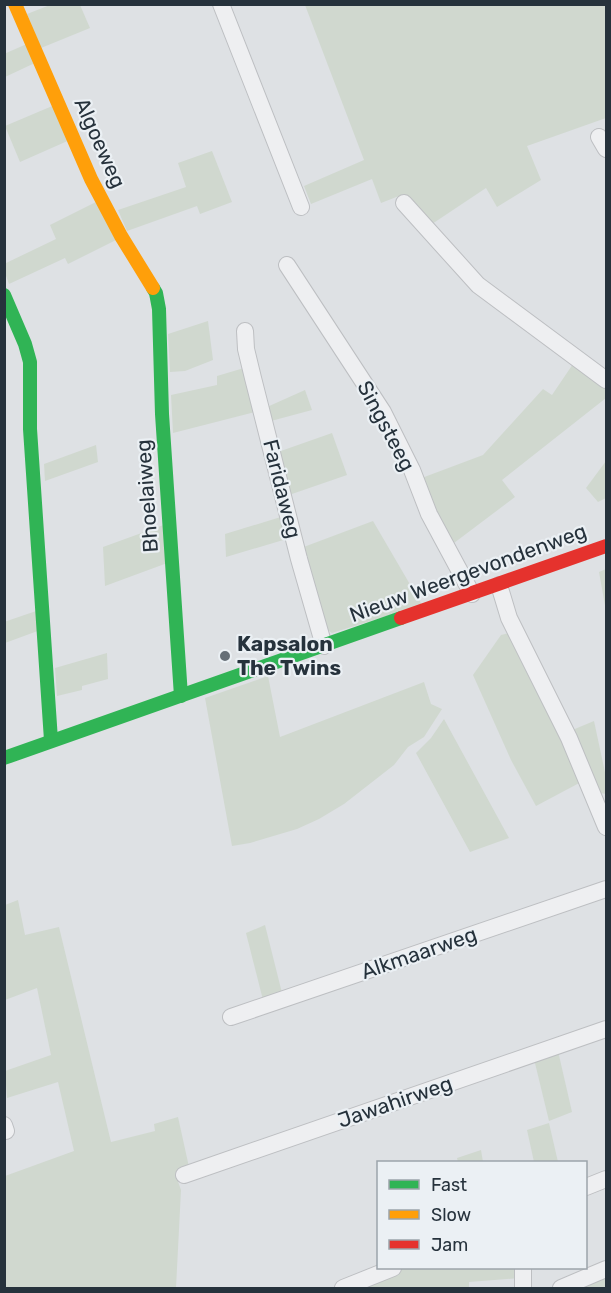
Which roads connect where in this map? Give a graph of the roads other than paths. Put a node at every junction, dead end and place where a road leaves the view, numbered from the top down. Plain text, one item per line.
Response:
1 (15, 4) edge
2 (222, 4) edge
3 (404, 203) dead end
4 (301, 207) dead end
5 (287, 265) dead end
6 (156, 293) joint
7 (4, 295) edge
8 (245, 331) dead end
9 (606, 380) edge
10 (606, 546) edge
11 (499, 585) junction
12 (472, 594) junction
13 (324, 646) junction
14 (181, 696) junction
15 (51, 740) junction
16 (4, 758) edge
17 (601, 800) edge
18 (606, 827) edge
19 (606, 889) edge
20 (231, 1017) dead end
21 (606, 1029) edge
22 (184, 1175) dead end
23 (606, 1179) edge
24 (587, 1186) edge
25 (390, 1269) edge
26 (523, 1269) edge
27 (606, 1269) edge
28 (343, 1288) edge
29 (523, 1288) edge
30 (561, 1288) edge

1 - 6 street, Algoeweg
2 - 4 street
3 - 9 street
5 - 12 street, Singsteeg
6 - 14 street, Bhoelaiweg
7 - 15 street
8 - 13 street, Faridaweg
10 - 11 street, Nieuw Weergevondenweg
11 - 12 street, Nieuw Weergevondenweg
11 - 17 street
12 - 13 street, Nieuw Weergevondenweg
13 - 14 street, Nieuw Weergevondenweg
14 - 15 street, Nieuw Weergevondenweg
15 - 16 street, Nieuw Weergevondenweg
17 - 18 street
19 - 20 street, Alkmaarweg
21 - 22 street, Jawahirweg
23 - 24 street
25 - 28 street
26 - 29 street
27 - 30 street

